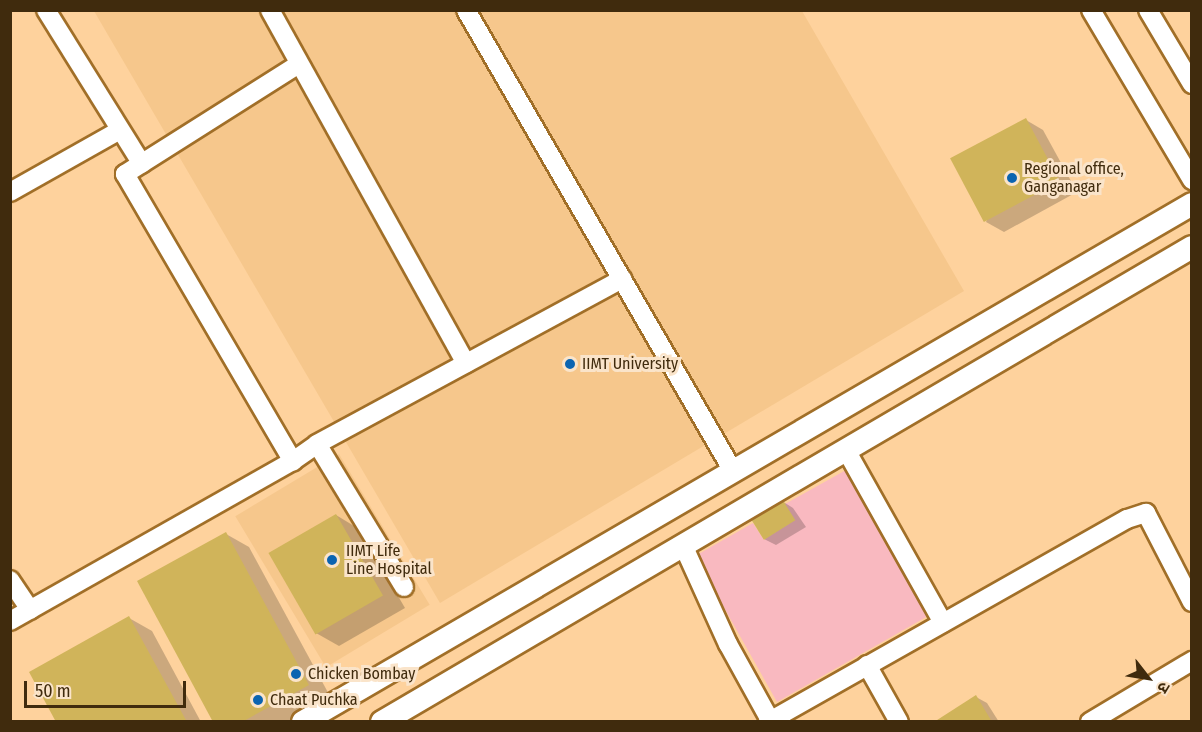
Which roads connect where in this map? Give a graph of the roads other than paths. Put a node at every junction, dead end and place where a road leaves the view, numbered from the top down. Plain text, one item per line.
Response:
1 (45, 10) edge
2 (270, 10) edge
3 (466, 10) edge
4 (1091, 10) edge
5 (1148, 10) edge
6 (299, 64) junction
7 (1191, 84) edge
8 (120, 130) junction
9 (142, 164) junction
10 (1191, 180) edge
11 (10, 192) edge
12 (1191, 204) edge
13 (1191, 247) edge
14 (622, 279) junction
15 (466, 363) junction
16 (317, 444) junction
17 (846, 450) junction
18 (293, 461) junction
19 (733, 471) junction
20 (683, 545) junction
21 (10, 580) edge
22 (404, 587) dead end
23 (1191, 602) edge
24 (30, 610) junction
25 (10, 621) edge
26 (943, 623) junction
27 (1191, 661) edge
28 (867, 665) junction
29 (769, 721) edge
30 (303, 722) edge
31 (382, 722) edge
32 (898, 722) edge
33 (1090, 722) edge

1 - 8 street
2 - 6 street
3 - 14 street
4 - 10 street
5 - 7 street
6 - 9 street
6 - 15 street
8 - 9 street
8 - 11 street
9 - 18 street
12 - 19 street
13 - 17 street
14 - 15 street
14 - 19 street
15 - 16 street
16 - 18 street
16 - 22 street
17 - 20 street
17 - 26 street
18 - 24 street
19 - 30 street
20 - 29 street
20 - 31 street
21 - 24 street
23 - 26 street
24 - 25 street
26 - 28 street
27 - 33 street
28 - 29 street
28 - 32 street

